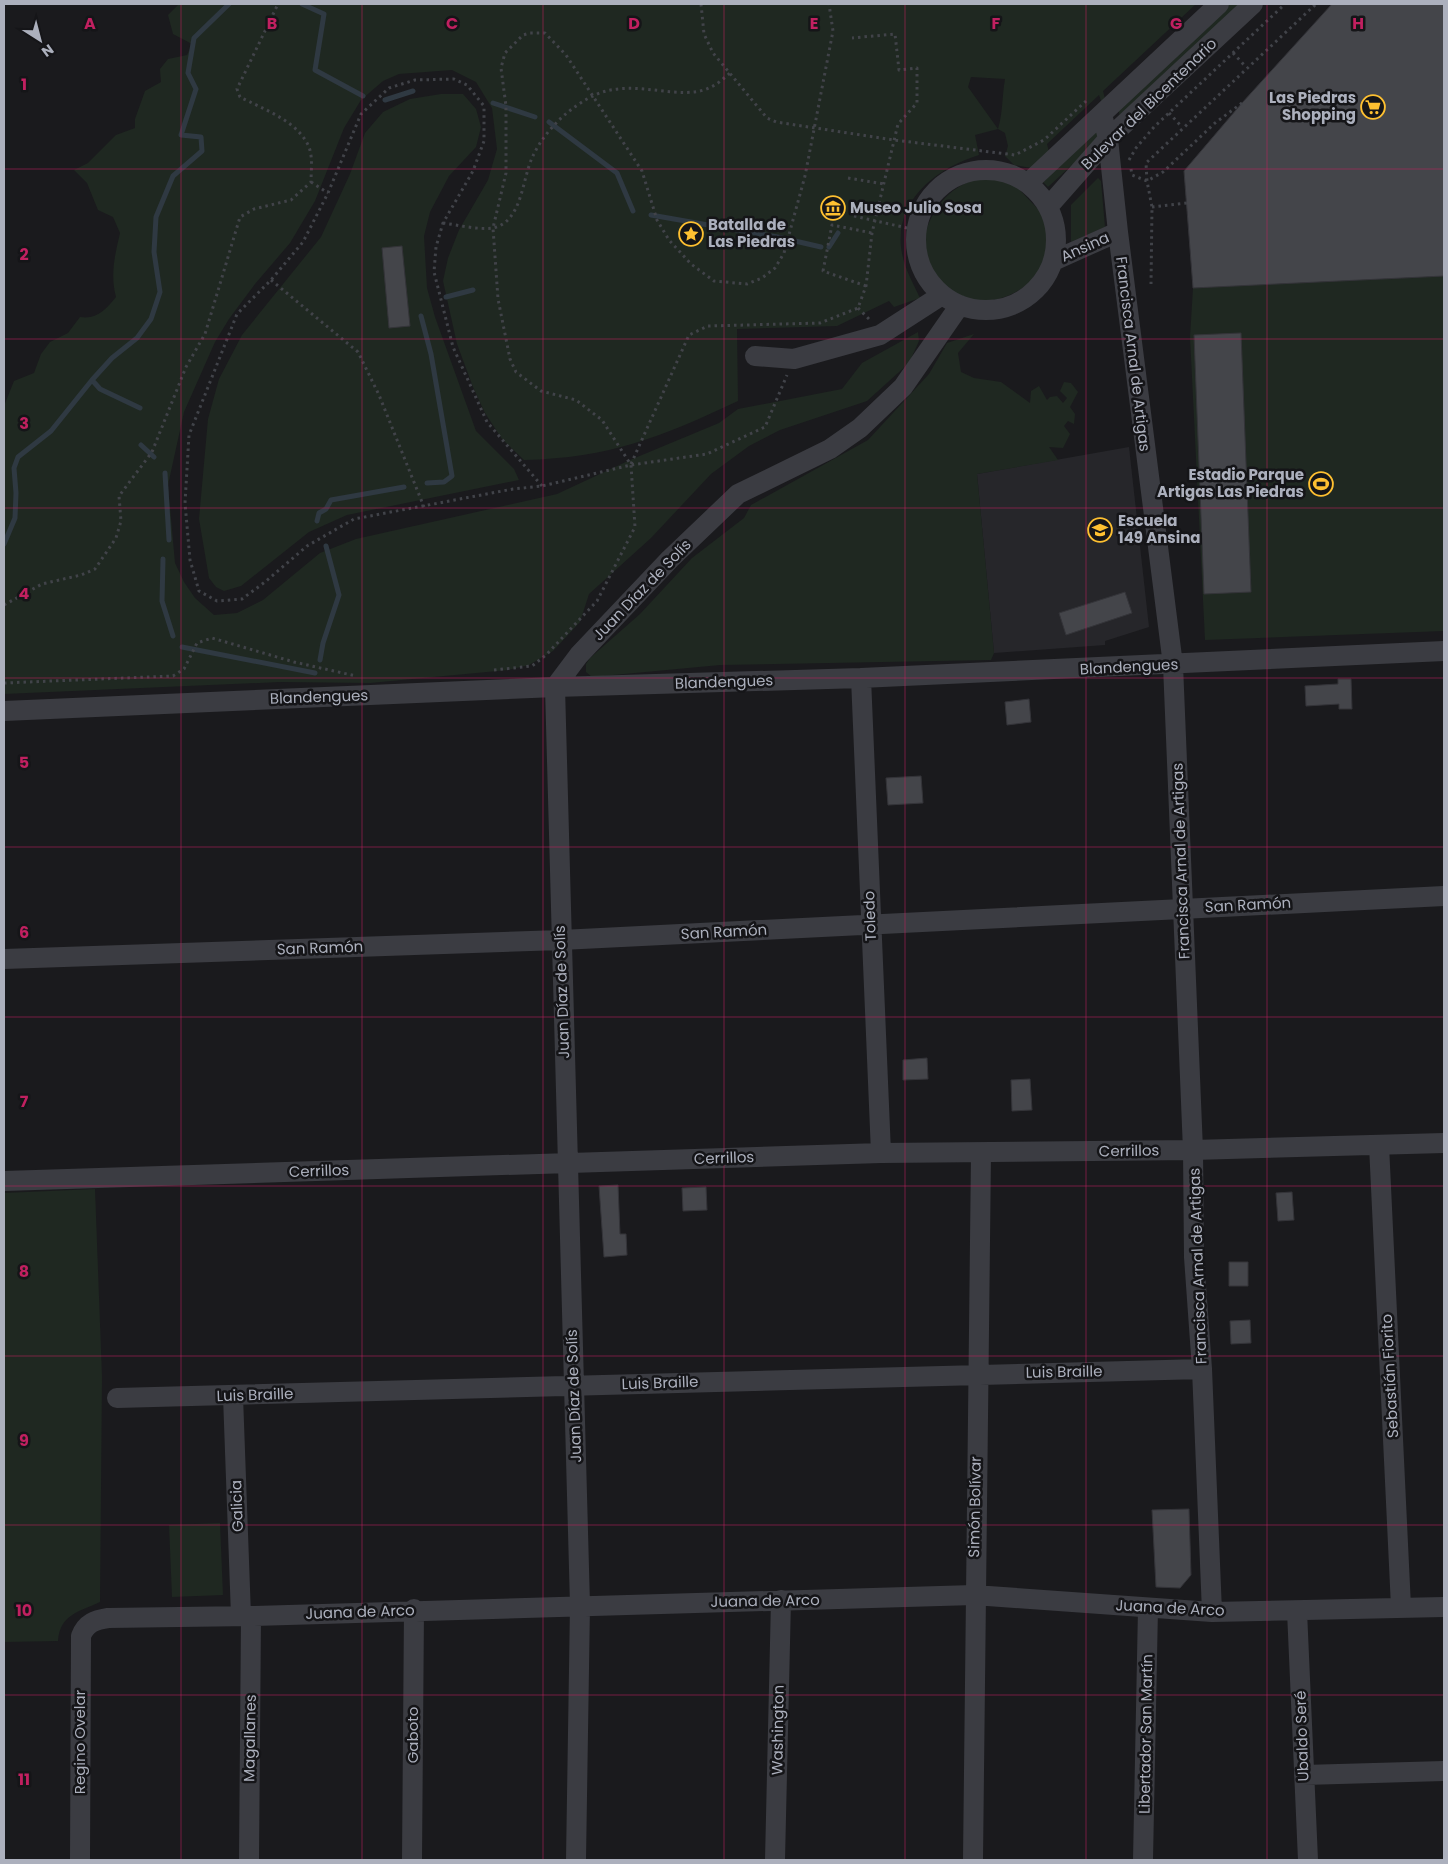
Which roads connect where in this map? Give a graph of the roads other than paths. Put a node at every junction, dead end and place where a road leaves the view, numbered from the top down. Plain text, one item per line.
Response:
1 (1220, 4) edge
2 (1253, 4) edge
3 (1102, 114) junction
4 (1108, 139) junction
5 (1028, 183) junction
6 (1048, 207) junction
7 (1118, 232) junction
8 (1053, 261) junction
9 (942, 295) junction
10 (960, 305) junction
11 (755, 356) dead end
12 (1444, 651) edge
13 (1173, 665) junction
14 (861, 678) junction
15 (555, 687) junction
16 (4, 711) edge
17 (1444, 896) edge
18 (1183, 908) junction
19 (870, 925) junction
20 (561, 940) junction
21 (4, 959) edge
22 (1444, 1143) edge
23 (1379, 1145) junction
24 (1193, 1150) junction
25 (881, 1153) junction
26 (981, 1153) junction
27 (567, 1164) junction
28 (4, 1181) edge
29 (1202, 1369) junction
30 (977, 1374) junction
31 (574, 1385) junction
32 (233, 1396) junction
33 (117, 1398) dead end
34 (974, 1596) junction
35 (781, 1600) junction
36 (580, 1605) junction
37 (1444, 1607) edge
38 (1148, 1608) junction
39 (1401, 1608) junction
40 (414, 1610) junction
41 (1297, 1611) junction
42 (1212, 1612) junction
43 (246, 1616) junction
44 (88, 1625) joint
45 (1444, 1771) edge
46 (1304, 1775) junction
47 (80, 1860) edge
48 (249, 1860) edge
49 (412, 1860) edge
50 (576, 1860) edge
51 (775, 1860) edge
52 (973, 1860) edge
53 (1143, 1860) edge
54 (1308, 1860) edge

1 - 3 street, Bulevar del Bicentenario
2 - 4 street, Bulevar del Bicentenario
3 - 4 street, Francisca Arnal de Artigas
3 - 5 street, Bulevar del Bicentenario
4 - 6 street, Bulevar del Bicentenario
4 - 7 street, Francisca Arnal de Artigas
5 - 6 street
5 - 9 street
6 - 8 street
7 - 8 street, Ansina
7 - 13 street, Francisca Arnal de Artigas
8 - 10 street
9 - 10 street
9 - 11 street
10 - 15 street, Juan Díaz de Solís
12 - 13 street, Blandengues
13 - 14 street, Blandengues
13 - 18 street, Francisca Arnal de Artigas
14 - 15 street, Blandengues
14 - 19 street, Toledo
15 - 16 street, Blandengues
15 - 20 street, Juan Díaz de Solís
17 - 18 street, San Ramón
18 - 19 street, San Ramón
18 - 24 street, Francisca Arnal de Artigas
19 - 20 street, San Ramón
19 - 25 street, Toledo
20 - 21 street, San Ramón
20 - 27 street, Juan Díaz de Solís
22 - 23 street, Cerrillos
23 - 24 street, Cerrillos
23 - 39 street, Sebastián Fiorito
24 - 26 street, Cerrillos
24 - 29 street, Francisca Arnal de Artigas
25 - 26 street, Cerrillos
25 - 27 street, Cerrillos
26 - 30 street, Simón Bolívar
27 - 28 street, Cerrillos
27 - 31 street, Juan Díaz de Solís
29 - 30 street, Luis Braille
29 - 42 street, Francisca Arnal de Artigas
30 - 31 street, Luis Braille
30 - 34 street, Simón Bolívar
31 - 32 street, Luis Braille
31 - 36 street, Juan Díaz de Solís
32 - 33 street, Luis Braille
32 - 43 street, Galicia
34 - 35 street, Juana de Arco
34 - 38 street, Juana de Arco
34 - 52 street, Simón Bolívar
35 - 36 street, Juana de Arco
35 - 51 street, Washington
36 - 40 street, Juana de Arco
36 - 50 street, Juan Díaz de Solís
37 - 39 street, Juana de Arco
38 - 42 street, Juana de Arco
38 - 53 street, Libertador San Martín
39 - 41 street, Juana de Arco
40 - 43 street, Juana de Arco
40 - 49 street, Gaboto
41 - 42 street, Juana de Arco
41 - 46 street, Ubaldo Seré
43 - 44 street, Juana de Arco
43 - 48 street, Magallanes
44 - 47 street, Regino Ovelar
45 - 46 street
46 - 54 street, Ubaldo Seré

